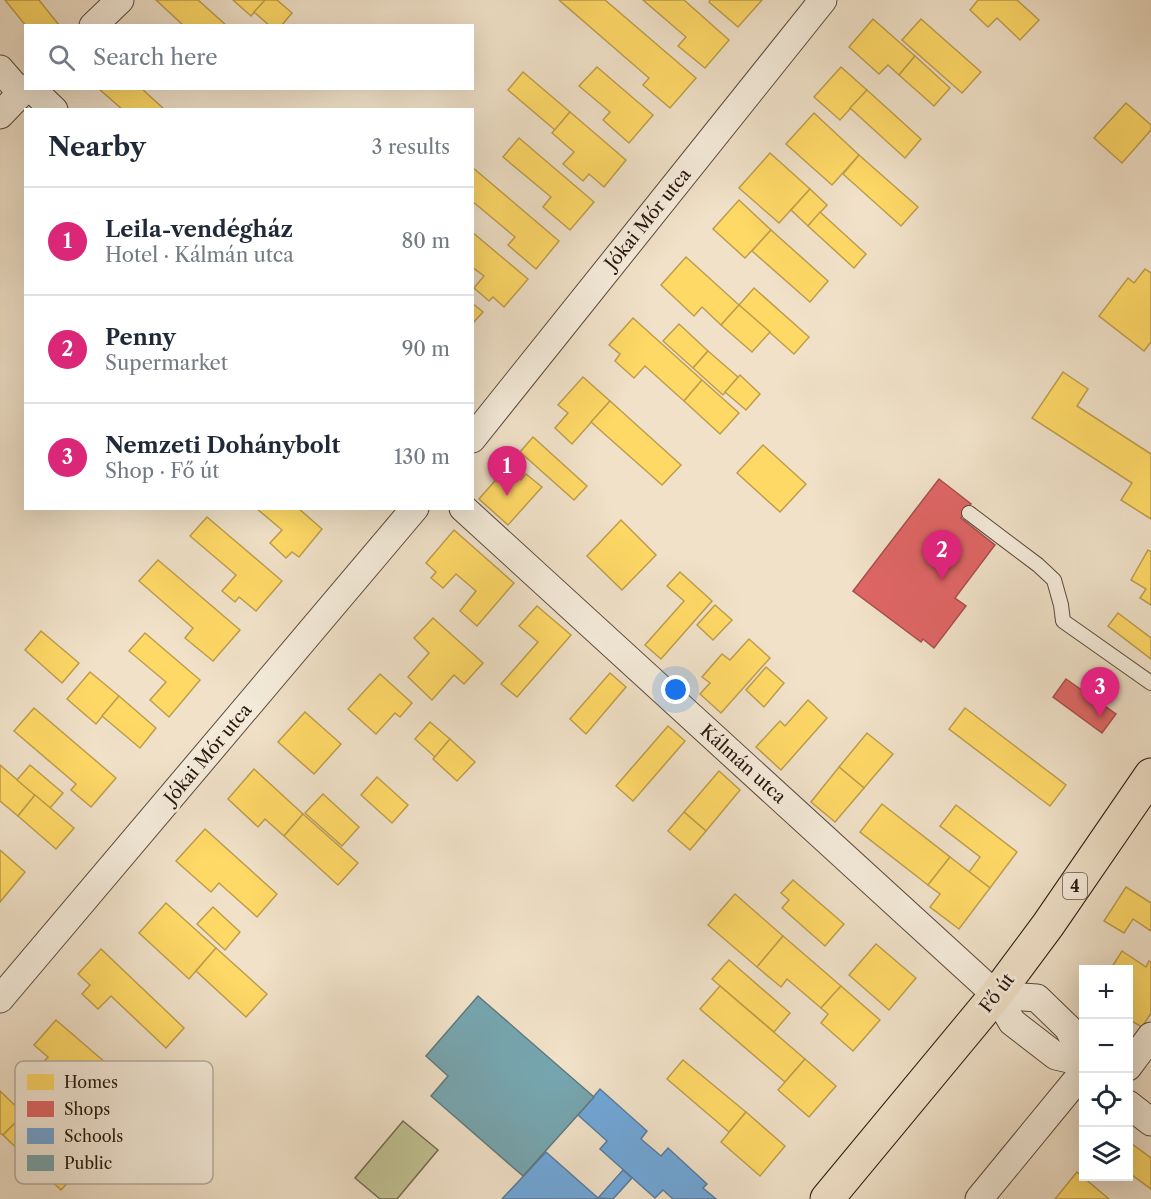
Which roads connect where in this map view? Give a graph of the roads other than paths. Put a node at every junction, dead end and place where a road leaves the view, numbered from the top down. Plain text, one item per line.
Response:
1 (120, 0) edge
2 (823, 0) edge
3 (95, 24) edge
4 (0, 69) edge
5 (24, 88) edge
6 (26, 90) edge
7 (51, 108) edge
8 (0, 115) edge
9 (474, 436) edge
10 (413, 510) edge
11 (465, 510) edge
12 (969, 513) dead end
13 (1151, 683) edge
14 (1151, 775) edge
15 (996, 995) junction
16 (0, 999) edge
17 (1151, 1036) edge
18 (1133, 1060) edge
19 (1079, 1061) edge
20 (1079, 1067) edge
21 (1133, 1108) edge
22 (1151, 1122) edge
23 (827, 1199) edge
24 (980, 1199) edge

1 - 3 street
2 - 9 street, Jókai Mór utca
4 - 5 street
6 - 7 street
6 - 8 street
10 - 16 street, Jókai Mór utca
11 - 15 street, Kálmán utca
12 - 13 lane
14 - 15 main road, Fő út / 4
15 - 19 street
15 - 23 main road, Fő út / 4
17 - 18 street
20 - 24 street
21 - 22 street

